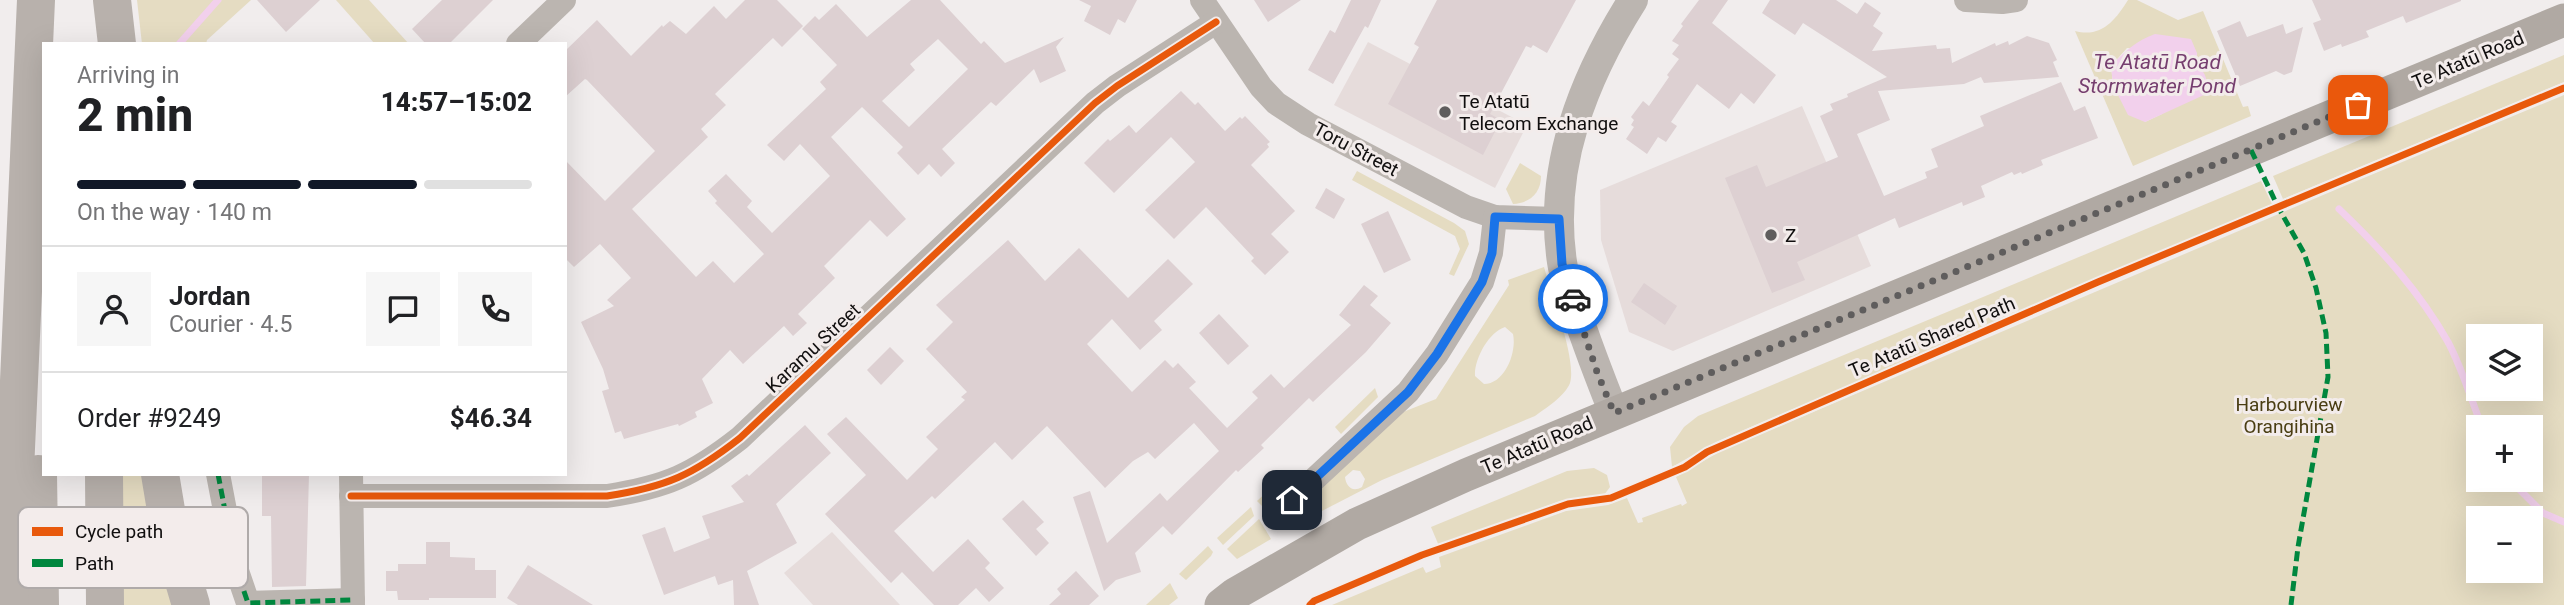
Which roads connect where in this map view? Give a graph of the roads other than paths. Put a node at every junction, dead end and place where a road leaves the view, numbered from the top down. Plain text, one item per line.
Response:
1 (37, 0) edge
2 (100, 0) edge
3 (112, 0) edge
4 (564, 0) edge
5 (1202, 0) edge
6 (1633, 0) edge
7 (1966, 0) edge
8 (2016, 0) edge
9 (2564, 20) edge
10 (1216, 22) junction
11 (100, 42) edge
12 (117, 42) edge
13 (520, 42) edge
14 (1495, 217) junction
15 (1559, 219) junction
16 (1614, 413) junction
17 (104, 476) edge
18 (160, 476) edge
19 (218, 476) edge
20 (351, 485) edge
21 (1292, 500) dead end
22 (40, 507) edge
23 (104, 507) edge
24 (166, 507) edge
25 (224, 507) edge
26 (186, 588) edge
27 (243, 588) edge
28 (353, 603) edge
29 (9, 605) edge
30 (191, 605) edge
31 (1221, 605) edge

1 - 22 highway
1 - 29 highway
2 - 11 highway
3 - 12 highway
4 - 13 street
5 - 10 street, Toru Street
6 - 15 street
7 - 8 street
9 - 16 main road, Te Atatū Road
10 - 14 street, Toru Street
10 - 20 street, Karamu Street
14 - 15 street, Toru Street
14 - 21 street
15 - 16 street
16 - 31 main road, Te Atatū Road
17 - 23 highway
18 - 24 highway
19 - 25 street
20 - 28 street
26 - 30 highway
27 - 28 street

